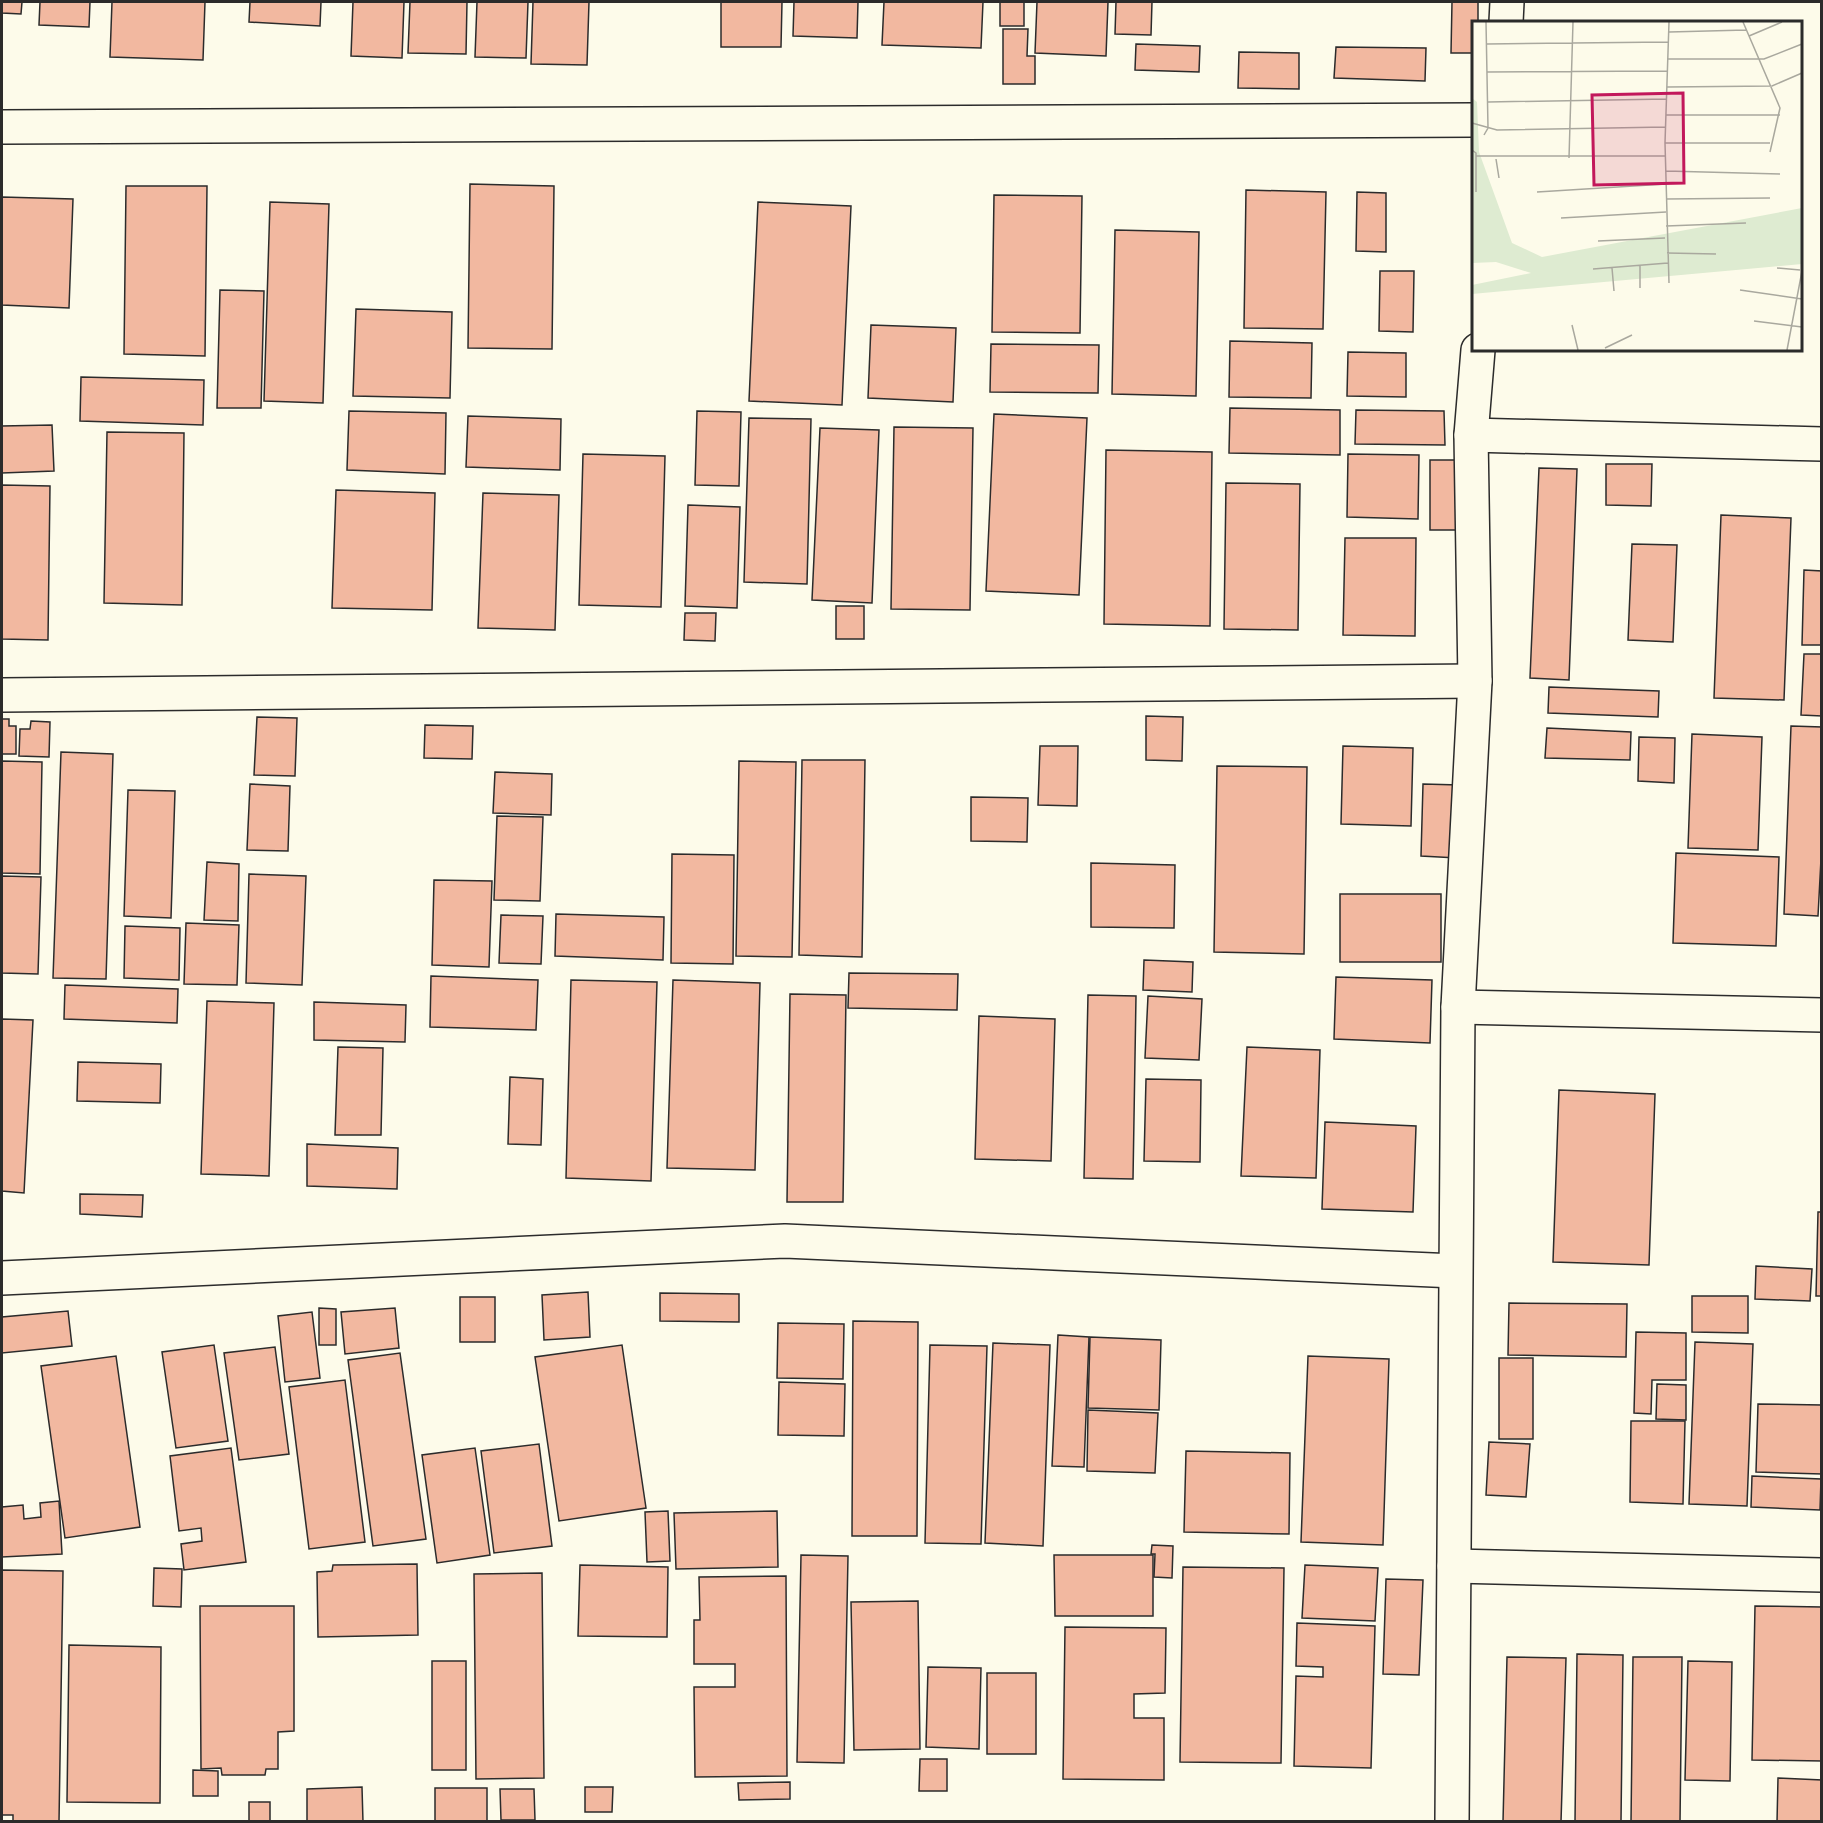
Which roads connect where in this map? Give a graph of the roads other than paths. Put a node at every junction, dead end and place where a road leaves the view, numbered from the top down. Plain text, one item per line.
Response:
1 (1507, 2) edge
2 (1506, 21) edge
3 (1472, 120) edge
4 (2, 127) edge
5 (1478, 351) edge
6 (1471, 435) junction
7 (1821, 444) edge
8 (1475, 681) junction
9 (2, 695) edge
10 (1458, 1007) junction
11 (1821, 1015) edge
12 (1455, 1271) junction
13 (2, 1278) edge
14 (1454, 1566) junction
15 (1821, 1575) edge
16 (1452, 1821) edge

1 - 2 street
3 - 4 street
5 - 6 street
6 - 7 street
6 - 8 street
8 - 9 street
8 - 10 street
10 - 11 street
10 - 12 street
12 - 13 street
12 - 14 street
14 - 15 street
14 - 16 street

